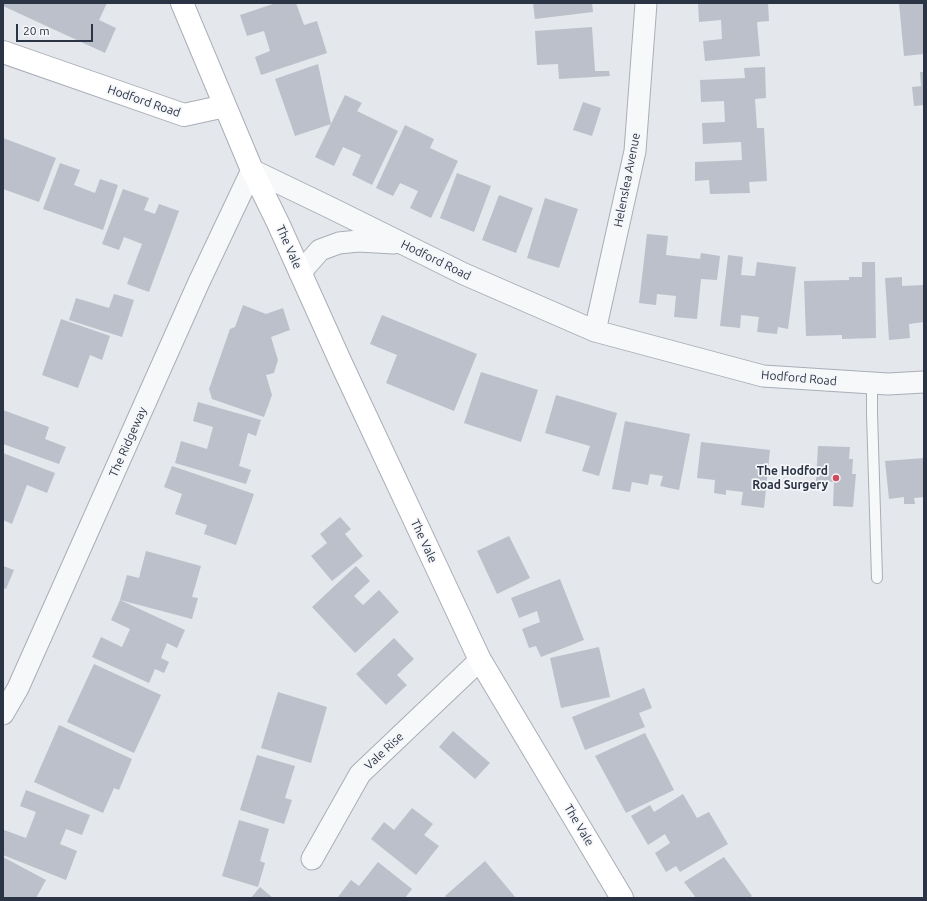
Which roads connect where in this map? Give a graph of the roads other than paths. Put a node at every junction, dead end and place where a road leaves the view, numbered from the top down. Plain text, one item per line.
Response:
1 (182, 3) edge
2 (646, 3) edge
3 (3, 52) edge
4 (225, 106) junction
5 (252, 170) junction
6 (403, 244) junction
7 (300, 273) junction
8 (595, 331) junction
9 (924, 382) edge
10 (872, 383) junction
11 (877, 578) dead end
12 (480, 660) junction
13 (3, 714) edge
14 (312, 859) dead end
15 (622, 898) edge

1 - 4 street
2 - 8 street, Helenslea Avenue
3 - 4 street, Hodford Road
4 - 5 street
5 - 6 street, Hodford Road
5 - 7 street, The Vale
5 - 13 street, The Ridgeway
6 - 7 street
6 - 8 street, Hodford Road
7 - 12 street, The Vale
8 - 10 street, Hodford Road
9 - 10 street, Hodford Road
10 - 11 lane
12 - 14 street, Vale Rise
12 - 15 street, The Vale

